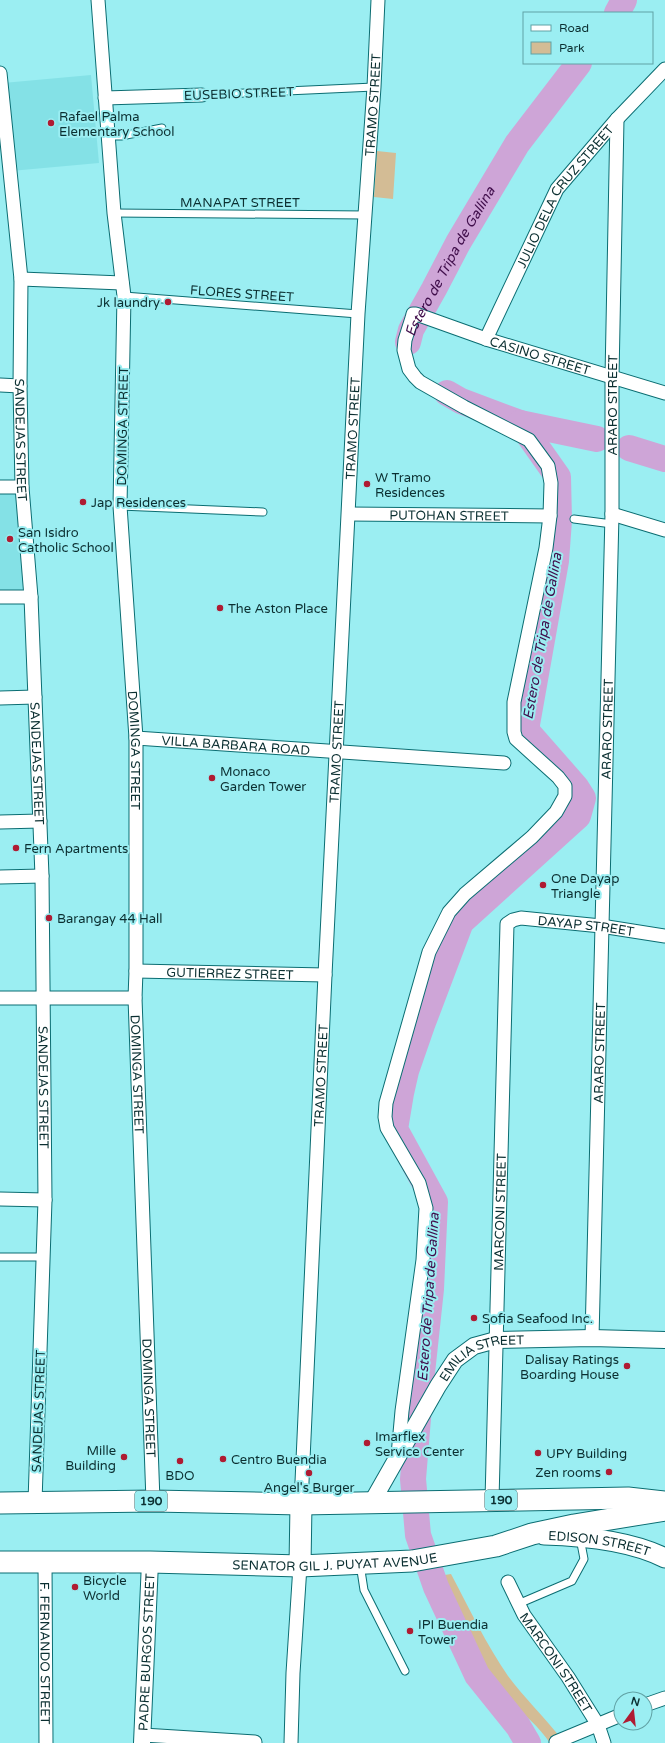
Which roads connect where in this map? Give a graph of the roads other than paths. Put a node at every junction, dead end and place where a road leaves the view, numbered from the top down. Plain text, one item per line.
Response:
1 (98, 0) edge
2 (378, 0) edge
3 (665, 69) edge
4 (0, 73) edge
5 (374, 87) junction
6 (202, 95) joint
7 (105, 98) junction
8 (617, 119) junction
9 (162, 128) dead end
10 (108, 136) junction
11 (114, 213) junction
12 (365, 215) junction
13 (21, 279) junction
14 (122, 283) junction
15 (124, 296) junction
16 (358, 314) junction
17 (486, 339) junction
18 (612, 377) junction
19 (0, 385) edge
20 (20, 386) junction
21 (665, 393) edge
22 (0, 487) edge
23 (22, 487) junction
24 (120, 506) junction
25 (264, 512) dead end
26 (349, 514) junction
27 (550, 516) junction
28 (574, 519) dead end
29 (612, 519) junction
30 (665, 530) edge
31 (0, 597) edge
32 (32, 597) junction
33 (35, 697) junction
34 (0, 698) edge
35 (136, 738) junction
36 (336, 751) junction
37 (504, 764) dead end
38 (40, 821) junction
39 (0, 822) edge
40 (42, 876) junction
41 (0, 877) edge
42 (507, 924) joint
43 (601, 926) junction
44 (665, 936) edge
45 (136, 971) junction
46 (324, 975) junction
47 (0, 998) edge
48 (43, 998) junction
49 (135, 998) junction
50 (0, 1200) edge
51 (45, 1200) junction
52 (0, 1257) edge
53 (44, 1258) junction
54 (592, 1338) junction
55 (496, 1340) junction
56 (665, 1340) edge
57 (400, 1453) junction
58 (492, 1500) junction
59 (153, 1501) junction
60 (35, 1502) junction
61 (372, 1502) junction
62 (665, 1502) edge
63 (0, 1503) edge
64 (301, 1504) junction
65 (665, 1510) edge
66 (532, 1534) junction
67 (580, 1538) junction
68 (665, 1558) edge
69 (0, 1562) edge
70 (45, 1562) junction
71 (150, 1562) junction
72 (360, 1564) junction
73 (300, 1566) junction
74 (508, 1582) dead end
75 (518, 1604) junction
76 (405, 1671) dead end
77 (665, 1698) edge
78 (653, 1702) edge
79 (613, 1719) edge
80 (598, 1726) junction
81 (142, 1739) edge
82 (255, 1742) dead end
83 (556, 1742) edge
84 (46, 1743) edge
85 (291, 1743) edge
86 (604, 1743) edge

1 - 7 street, DOMINGA STREET
2 - 5 street, TRAMO STREET
3 - 8 street, JULIO DELA CRUZ STREET
4 - 13 street, SANDEJAS STREET
5 - 6 lane, EUSEBIO STREET
5 - 12 street, TRAMO STREET
6 - 7 street, EUSEBIO STREET
7 - 10 street, DOMINGA STREET
8 - 17 street, JULIO DELA CRUZ STREET
8 - 18 street, ARARO STREET
9 - 10 lane
10 - 11 street, DOMINGA STREET
11 - 12 lane, MANAPAT STREET
11 - 14 street, DOMINGA STREET
12 - 16 street, TRAMO STREET
13 - 14 street
13 - 20 street, SANDEJAS STREET
14 - 15 street, DOMINGA STREET
15 - 16 lane, FLORES STREET
15 - 24 street, DOMINGA STREET
16 - 26 street, TRAMO STREET
17 - 18 street, CASINO STREET
17 - 27 street, CASINO STREET
18 - 21 street, CASINO STREET
18 - 29 street, ARARO STREET
19 - 20 street
20 - 23 street, SANDEJAS STREET
22 - 23 street
23 - 32 street, SANDEJAS STREET
24 - 25 lane
24 - 35 street, DOMINGA STREET
26 - 27 street, PUTOHAN STREET
26 - 36 street, TRAMO STREET
27 - 57 street
28 - 29 lane
29 - 30 street
29 - 43 street, ARARO STREET
31 - 32 street
32 - 33 street, SANDEJAS STREET
33 - 34 street
33 - 38 street, SANDEJAS STREET
35 - 36 street, VILLA BARBARA ROAD
35 - 45 street, DOMINGA STREET
36 - 37 street, VILLA BARBARA ROAD
36 - 46 street, TRAMO STREET
38 - 39 street
38 - 40 street, SANDEJAS STREET
40 - 41 street
40 - 48 street, SANDEJAS STREET
42 - 43 street, DAYAP STREET
42 - 55 street, MARCONI STREET
43 - 44 street, DAYAP STREET
43 - 54 street, ARARO STREET
45 - 46 street, GUTIERREZ STREET
45 - 49 street, DOMINGA STREET
46 - 64 street, TRAMO STREET
47 - 48 street
48 - 49 street
48 - 51 street, SANDEJAS STREET
49 - 59 street, DOMINGA STREET
50 - 51 street
51 - 53 street, SANDEJAS STREET
52 - 53 lane
53 - 60 street, SANDEJAS STREET
54 - 55 street, EMILIA STREET
54 - 56 street, EMILIA STREET
55 - 57 street, EMILIA STREET
55 - 58 street, MARCONI STREET
57 - 61 street, EMILIA STREET
58 - 61 main road, 190
58 - 62 main road, 190
59 - 60 main road, 190
59 - 64 main road, 190
60 - 63 main road, 190
61 - 64 main road, 190
64 - 73 main road
65 - 66 main road, SENATOR GIL J. PUYAT AVENUE
66 - 67 main road, EDISON STREET
66 - 72 main road, SENATOR GIL J. PUYAT AVENUE
67 - 68 main road, EDISON STREET
67 - 75 lane
69 - 70 main road, SENATOR GIL J. PUYAT AVENUE
70 - 71 main road, SENATOR GIL J. PUYAT AVENUE
70 - 84 street, F. FERNANDO STREET
71 - 73 main road, SENATOR GIL J. PUYAT AVENUE
71 - 81 street, PADRE BURGOS STREET
72 - 73 main road, SENATOR GIL J. PUYAT AVENUE
72 - 76 lane
73 - 85 street
74 - 75 street, MARCONI STREET
75 - 80 street, MARCONI STREET
77 - 78 street
79 - 80 street
80 - 83 street
80 - 86 street, MARCONI STREET
81 - 82 street

